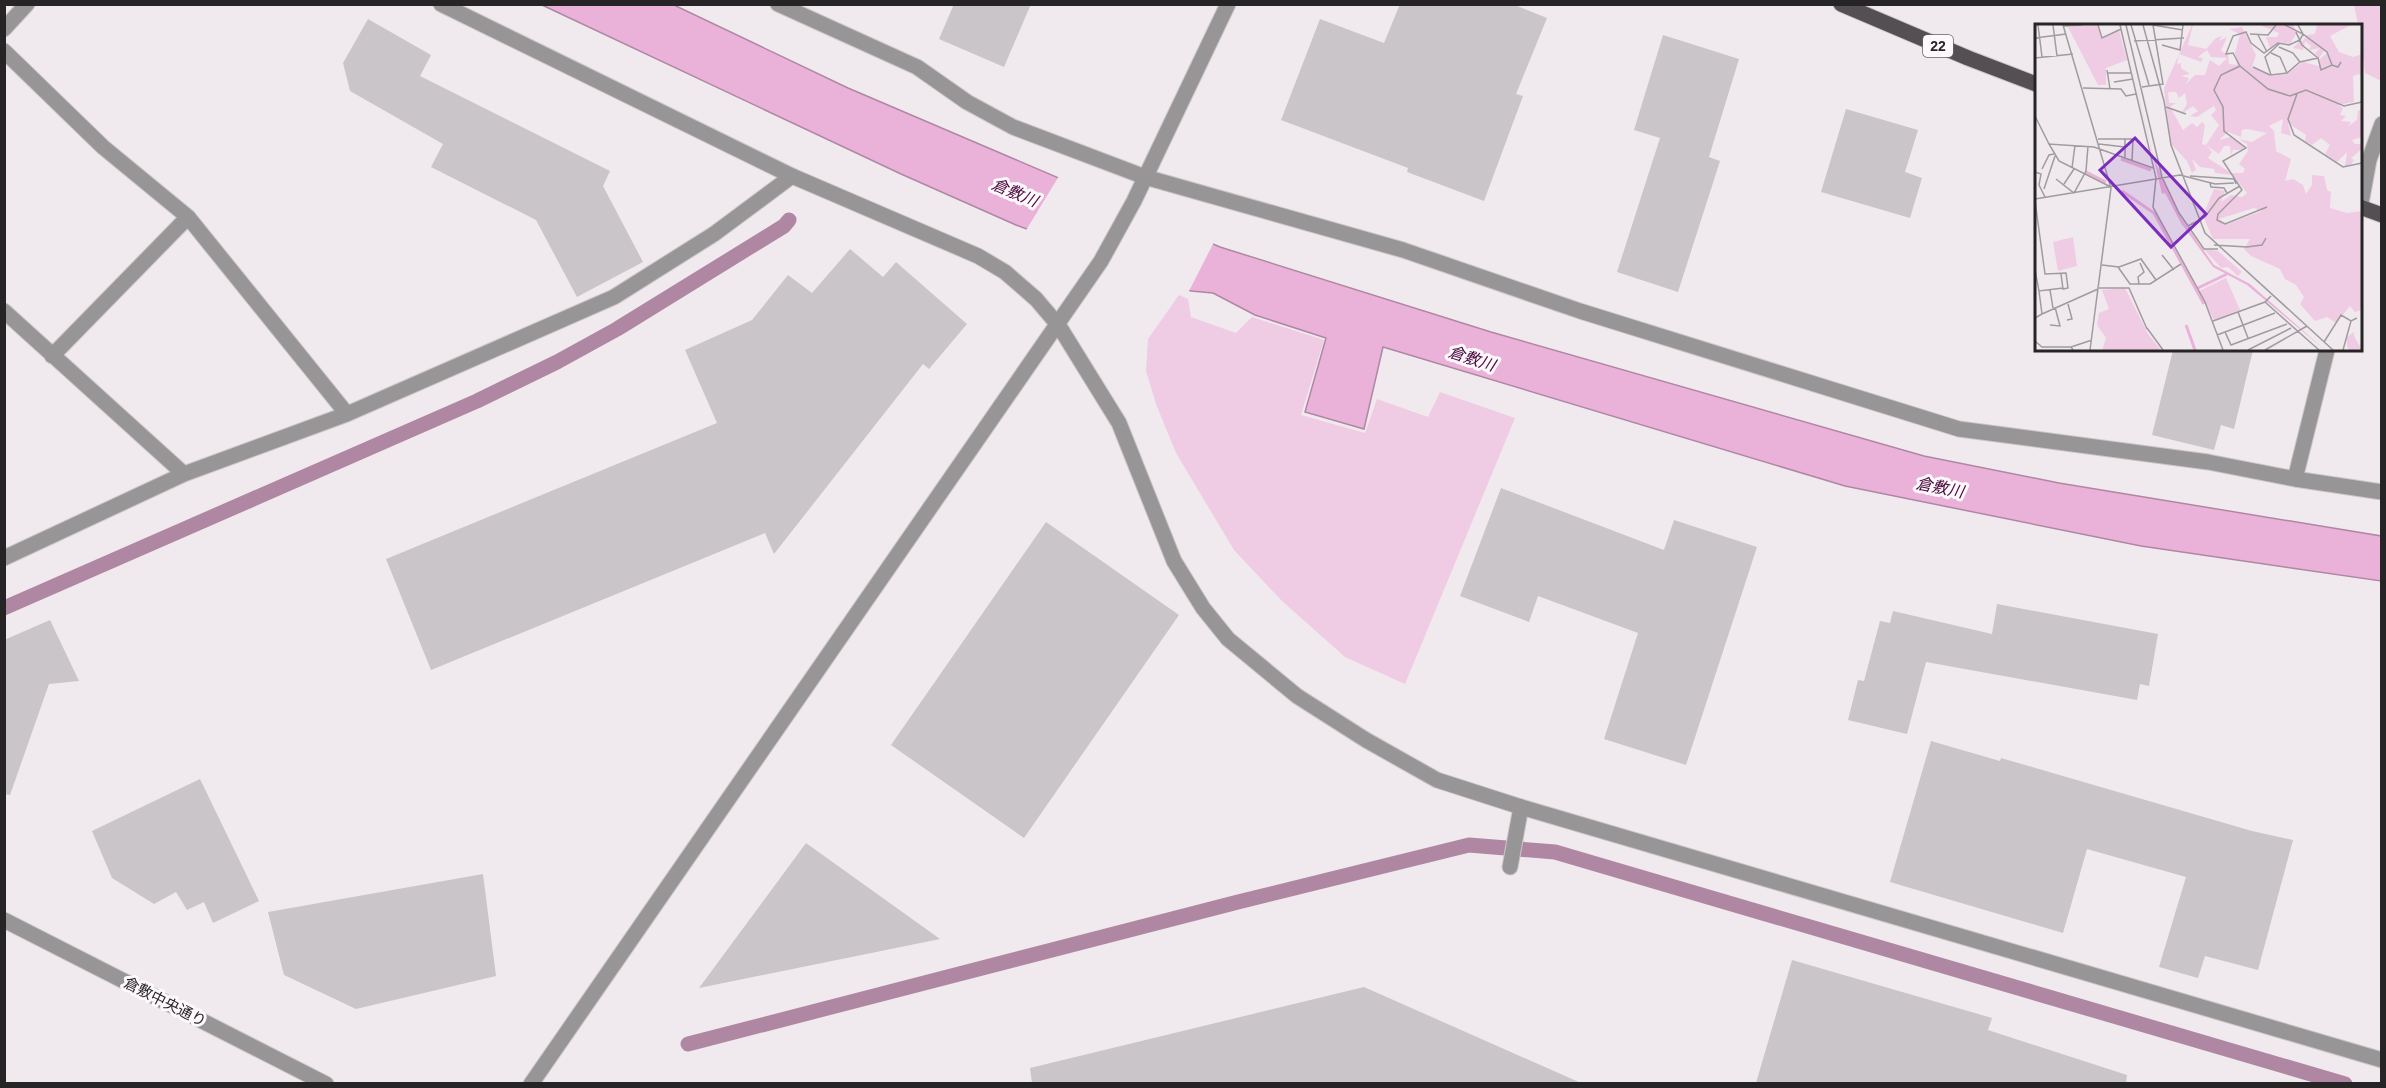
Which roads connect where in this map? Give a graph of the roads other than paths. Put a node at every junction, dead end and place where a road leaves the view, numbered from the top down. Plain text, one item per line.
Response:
1 (27, 4) edge
2 (441, 4) edge
3 (778, 4) edge
4 (1228, 4) edge
5 (1841, 4) edge
6 (4, 28) edge
7 (4, 51) edge
8 (2035, 83) edge
9 (2382, 124) edge
10 (792, 176) junction
11 (1145, 177) junction
12 (2362, 202) edge
13 (2362, 208) edge
14 (2382, 215) edge
15 (189, 217) junction
16 (6, 314) edge
17 (1059, 326) junction
18 (2327, 351) edge
19 (52, 356) junction
20 (347, 414) junction
21 (184, 474) junction
22 (2295, 479) junction
23 (2382, 492) edge
24 (4, 558) edge
25 (1521, 807) junction
26 (1510, 863) dead end
27 (4, 920) edge
28 (2382, 1060) edge
29 (326, 1083) edge
30 (531, 1083) edge

1 - 6 street
2 - 10 street
3 - 11 street
4 - 11 street
5 - 8 main road, 22
7 - 15 street
9 - 12 street
10 - 17 street
10 - 20 street
11 - 17 street
11 - 22 street
13 - 14 main road
15 - 19 street
15 - 20 street
16 - 19 street
17 - 25 street
17 - 30 street
18 - 22 street
19 - 21 street
20 - 21 street
21 - 24 street
22 - 23 street
25 - 26 street
25 - 28 street
27 - 29 street, 倉敷中央通り

